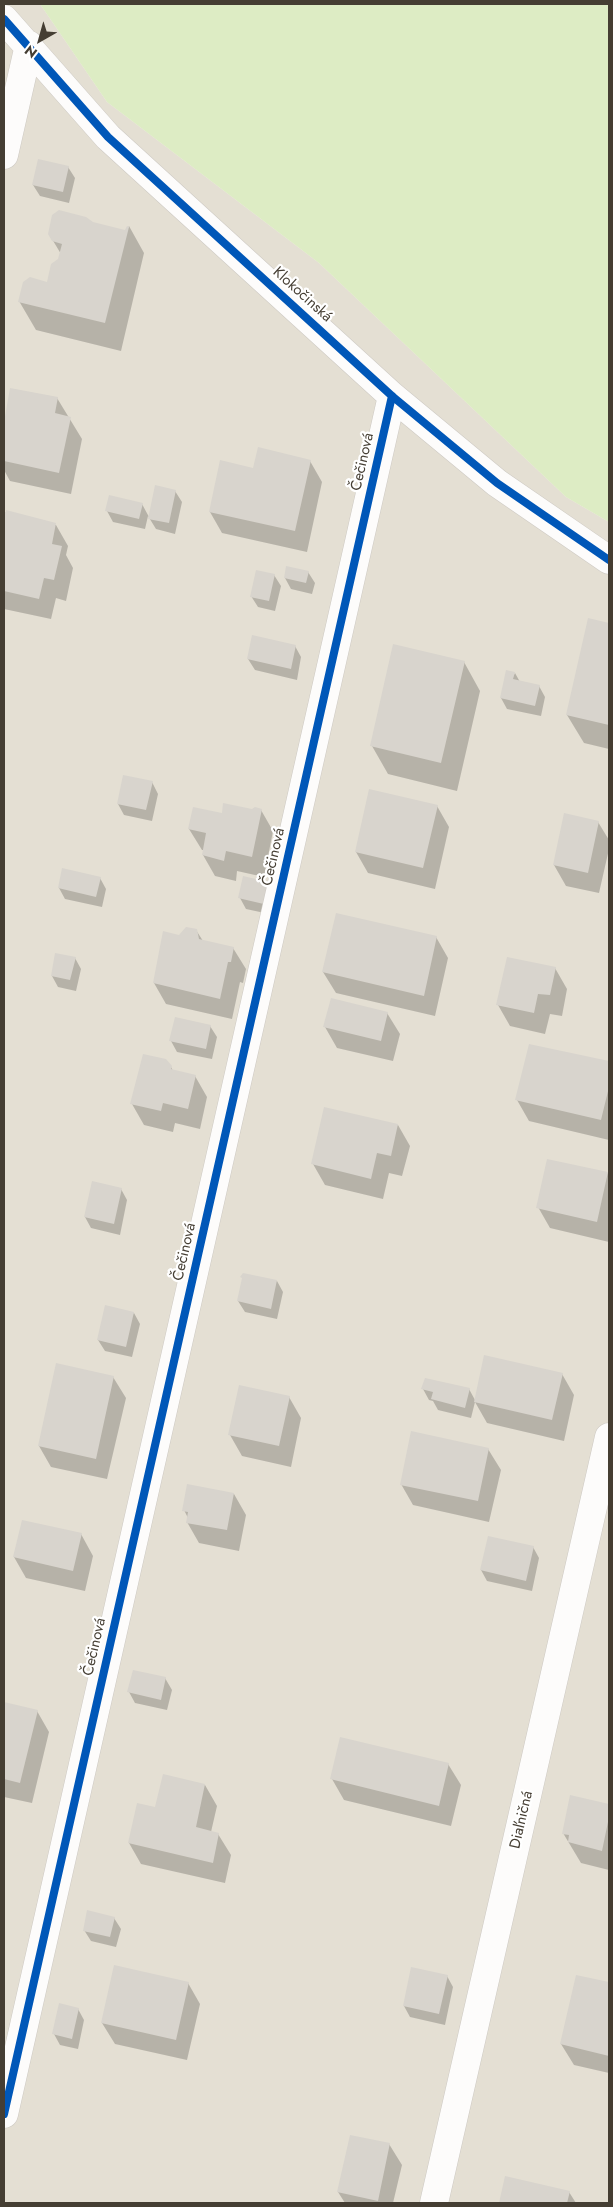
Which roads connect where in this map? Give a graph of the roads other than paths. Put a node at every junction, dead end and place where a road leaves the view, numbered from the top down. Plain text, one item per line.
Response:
1 (4, 19) edge
2 (29, 45) junction
3 (4, 155) edge
4 (392, 396) junction
5 (609, 560) edge
6 (609, 1437) edge
7 (4, 2114) edge
8 (434, 2203) edge

1 - 2 street, Klokočinská
2 - 3 street
2 - 4 street, Klokočinská
4 - 5 street, Klokočinská
4 - 7 street, Čečinová
6 - 8 street, Diaľničná

